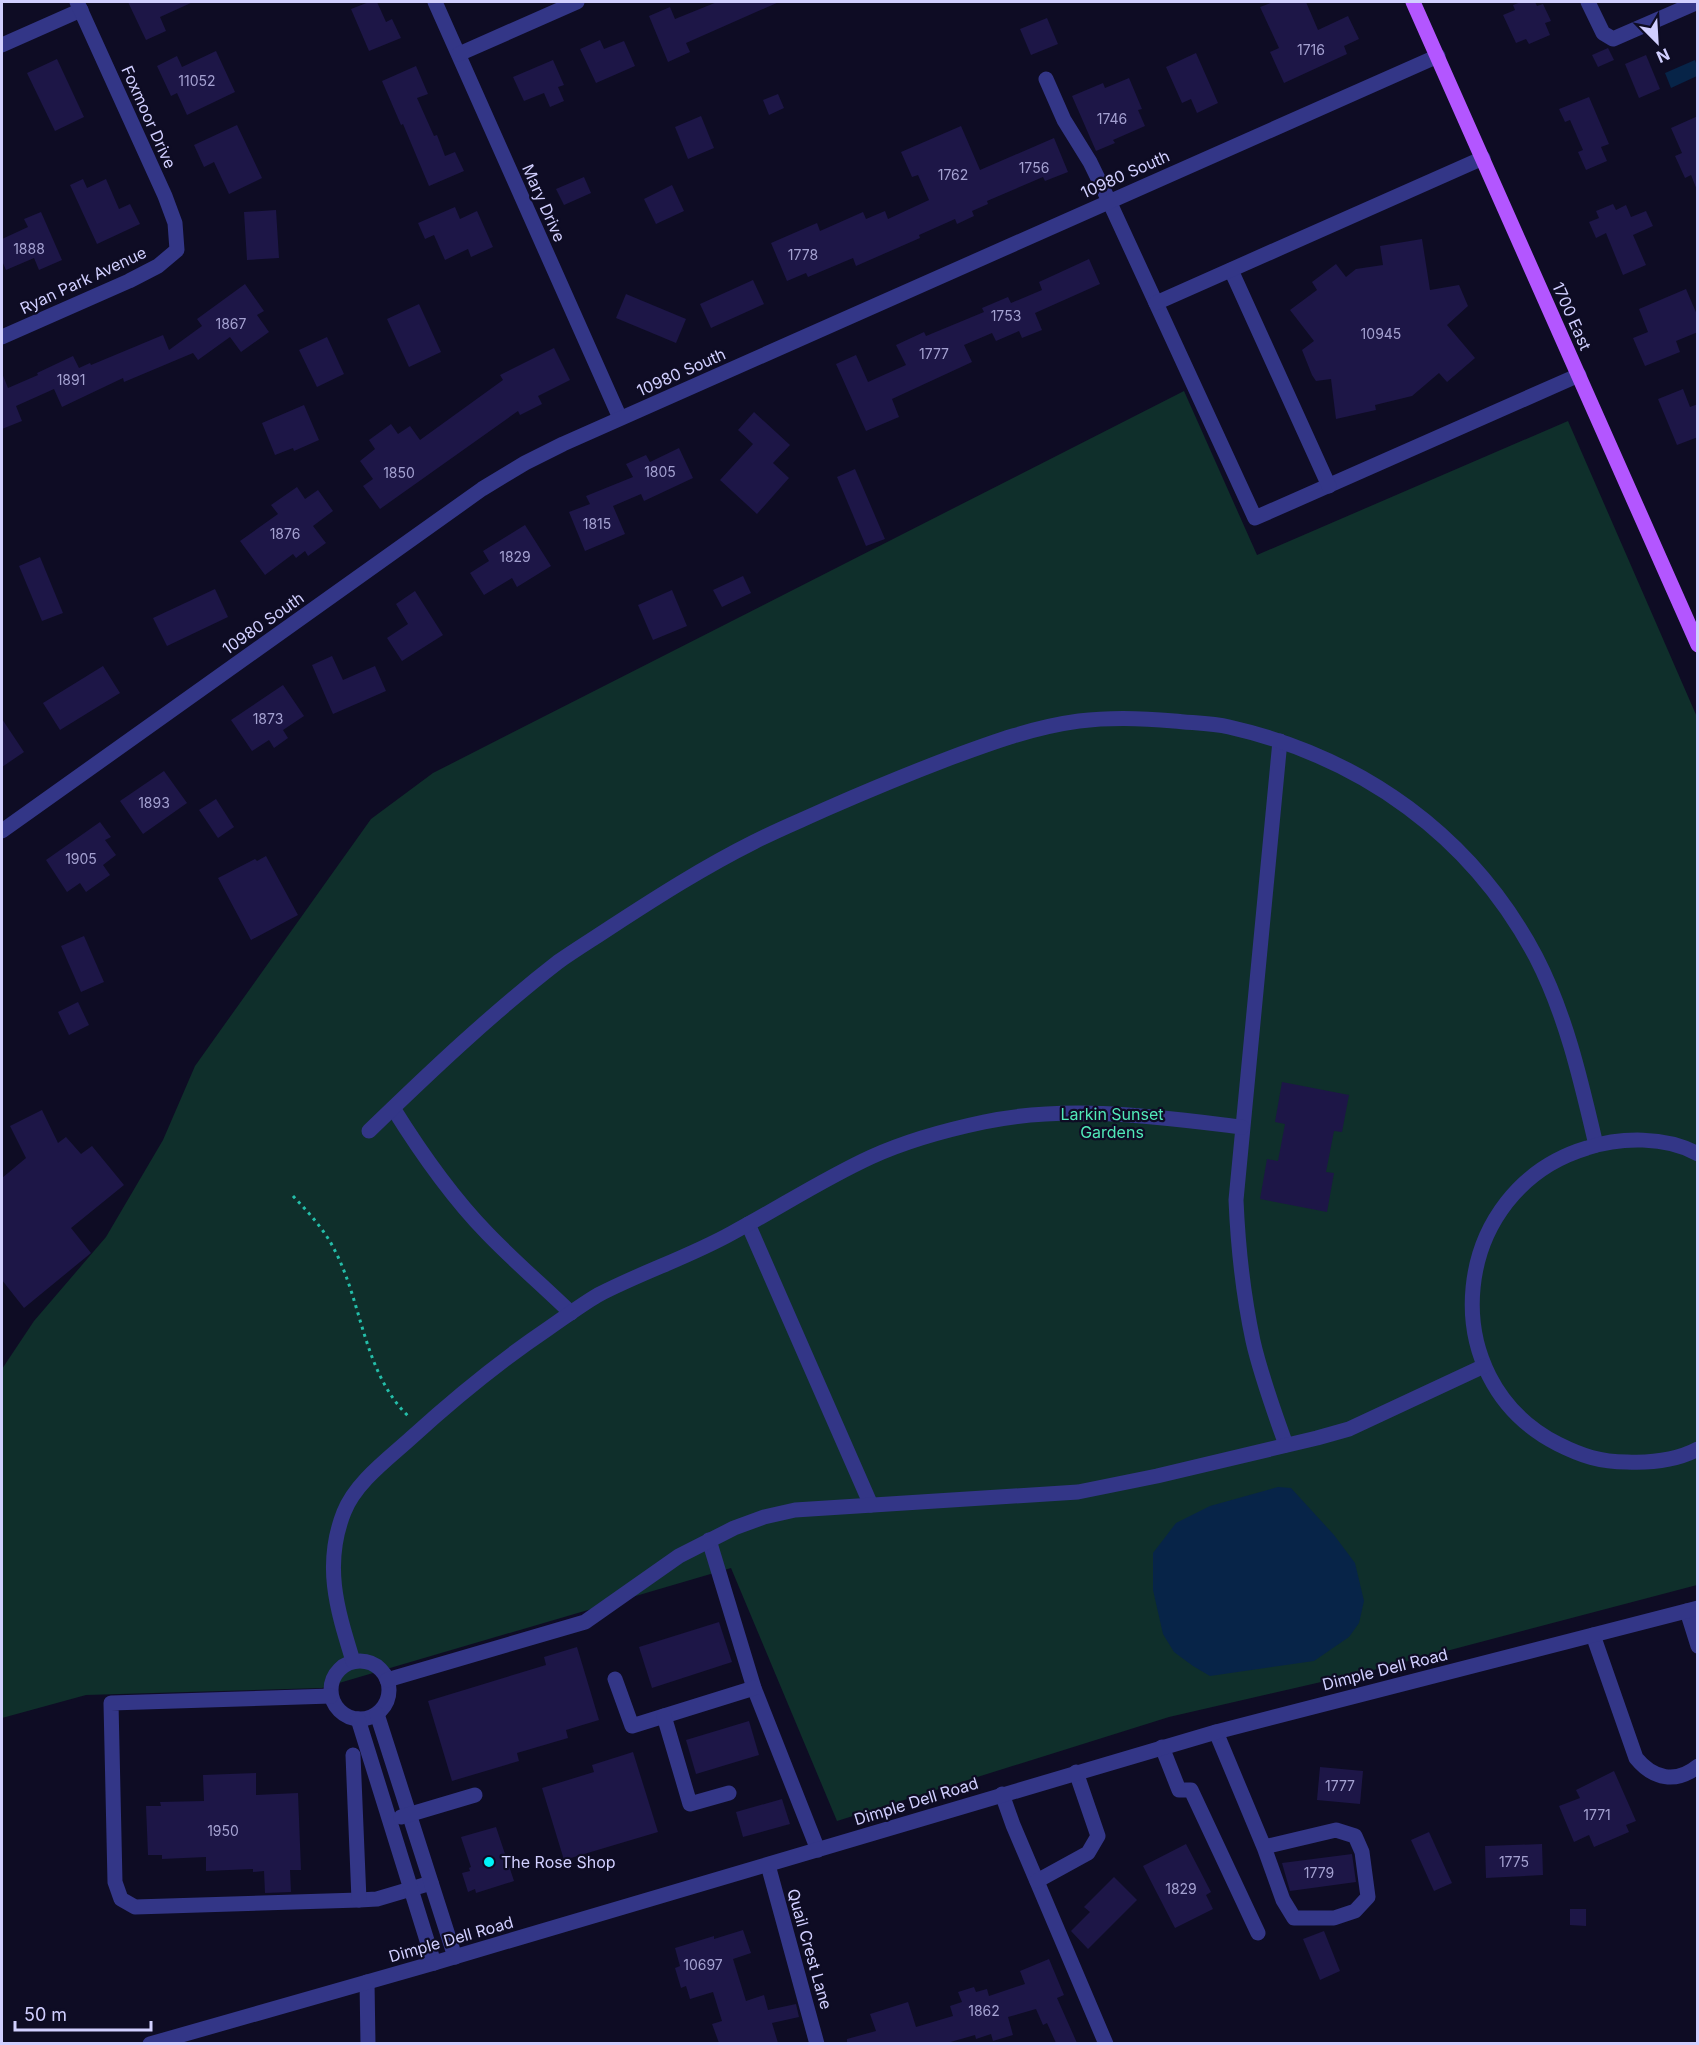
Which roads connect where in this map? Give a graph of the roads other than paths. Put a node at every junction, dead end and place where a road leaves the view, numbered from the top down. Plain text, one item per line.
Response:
1 (435, 2) edge
2 (577, 2) edge
3 (1413, 2) edge
4 (1588, 2) edge
5 (1698, 2) edge
6 (79, 6) edge
7 (2, 45) edge
8 (459, 54) junction
9 (1438, 56) junction
10 (1046, 79) dead end
11 (1483, 158) junction
12 (1109, 201) junction
13 (177, 250) joint
14 (1231, 270) junction
15 (1156, 303) junction
16 (2, 337) edge
17 (1579, 375) junction
18 (620, 418) junction
19 (1329, 486) junction
20 (1698, 645) edge
21 (1280, 741) junction
22 (2, 831) edge
23 (393, 1108) junction
24 (1242, 1127) junction
25 (369, 1131) dead end
26 (1596, 1145) junction
27 (1698, 1154) edge
28 (748, 1224) junction
29 (571, 1313) junction
30 (1484, 1366) junction
31 (1286, 1446) junction
32 (1698, 1449) edge
33 (871, 1505) junction
34 (709, 1540) junction
35 (1693, 1609) edge
36 (1593, 1635) junction
37 (1698, 1646) edge
38 (353, 1661) junction
39 (615, 1679) dead end
40 (387, 1680) junction
41 (754, 1688) junction
42 (331, 1696) junction
43 (377, 1714) junction
44 (664, 1716) junction
45 (358, 1719) junction
46 (1216, 1732) junction
47 (1162, 1747) junction
48 (388, 1749) junction
49 (369, 1754) junction
50 (353, 1755) dead end
51 (1698, 1766) edge
52 (1076, 1772) junction
53 (729, 1793) dead end
54 (1002, 1794) junction
55 (475, 1795) dead end
56 (409, 1815) junction
57 (390, 1820) junction
58 (1264, 1847) junction
59 (818, 1850) junction
60 (768, 1865) junction
61 (1037, 1881) junction
62 (431, 1883) junction
63 (411, 1889) junction
64 (359, 1900) junction
65 (1258, 1933) dead end
66 (454, 1957) junction
67 (434, 1963) junction
68 (367, 1982) junction
69 (150, 2043) edge
70 (368, 2043) edge
71 (817, 2043) edge
72 (1106, 2043) edge

1 - 8 street, Mary Drive
2 - 8 street
3 - 9 main road, 1700 East
4 - 5 street
6 - 7 street
6 - 13 street, Foxmoor Drive
8 - 18 street, Mary Drive
9 - 11 main road, 1700 East
9 - 12 street, 10980 South
10 - 12 street
11 - 14 street
11 - 17 main road, 1700 East
12 - 15 street
12 - 18 street, 10980 South
13 - 16 street, Ryan Park Avenue
14 - 15 street
14 - 19 street
15 - 19 street
17 - 19 street
17 - 20 main road, 1700 East
18 - 22 street, 10980 South
21 - 23 street
21 - 24 street
21 - 26 street
23 - 25 street
23 - 29 street
24 - 28 street
24 - 31 street
26 - 27 street
26 - 30 street
28 - 29 street
28 - 33 street
29 - 38 street
30 - 31 street
30 - 32 street
31 - 33 street
33 - 34 street
34 - 40 street
34 - 41 street
35 - 36 street, Dimple Dell Road
35 - 37 street
36 - 46 street, Dimple Dell Road
36 - 51 street
38 - 40 street
38 - 42 street
39 - 44 street
40 - 43 street
41 - 44 street
41 - 59 street
42 - 45 street
42 - 64 street
43 - 45 street
43 - 48 street
44 - 53 street
45 - 49 street
46 - 47 street, Dimple Dell Road
46 - 58 street
47 - 52 street, Dimple Dell Road
47 - 65 street
48 - 49 street
48 - 56 street
49 - 57 street
50 - 64 street
52 - 54 street, Dimple Dell Road
52 - 61 street
54 - 59 street, Dimple Dell Road
54 - 61 street
55 - 56 street
56 - 57 street
56 - 62 street
57 - 63 street
58 - 58 street
59 - 60 street, Dimple Dell Road
60 - 66 street, Dimple Dell Road
60 - 71 street, Quail Crest Lane
61 - 72 street
62 - 63 street
62 - 66 street
63 - 64 street
63 - 67 street
66 - 67 street, Dimple Dell Road
67 - 68 street, Dimple Dell Road
68 - 69 street, Dimple Dell Road
68 - 70 street

